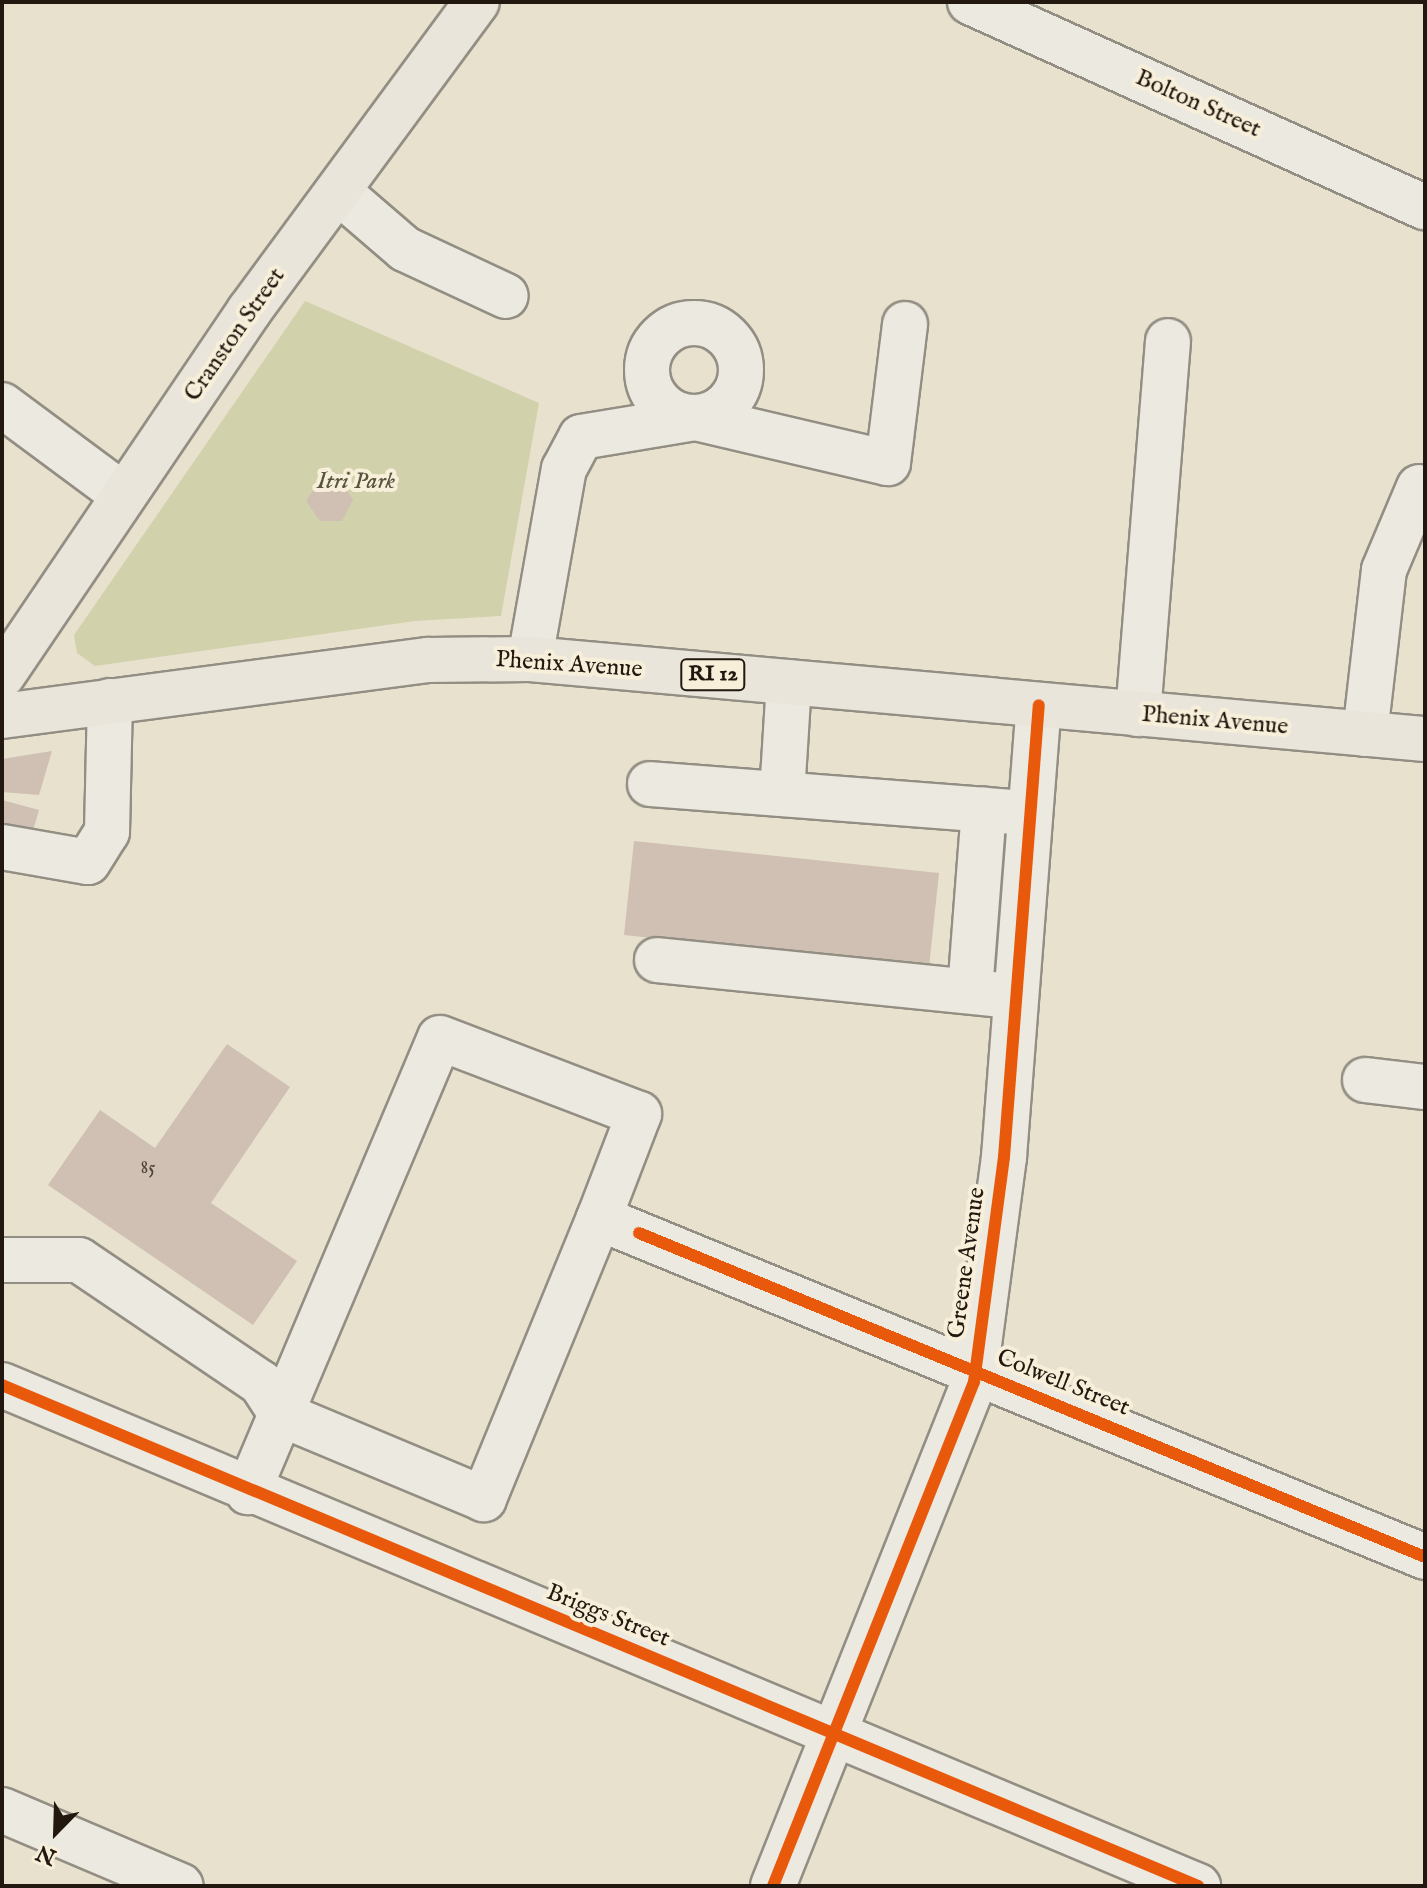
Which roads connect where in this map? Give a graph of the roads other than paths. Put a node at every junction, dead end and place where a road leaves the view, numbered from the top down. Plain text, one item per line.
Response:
1 (477, 2) edge
2 (970, 2) edge
3 (340, 193) junction
4 (1425, 207) edge
5 (506, 296) dead end
6 (905, 324) dead end
7 (1168, 341) dead end
8 (2, 405) edge
9 (1419, 487) dead end
10 (123, 495) junction
11 (530, 659) junction
12 (2, 676) edge
13 (789, 682) junction
14 (110, 701) junction
15 (1039, 705) junction
16 (1138, 714) junction
17 (2, 716) edge
18 (1365, 734) junction
19 (1425, 739) edge
20 (650, 784) dead end
21 (782, 794) junction
22 (984, 810) junction
23 (1029, 813) junction
24 (2, 847) edge
25 (657, 960) dead end
26 (970, 991) junction
27 (1013, 996) junction
28 (1365, 1080) dead end
29 (1425, 1087) edge
30 (599, 1218) junction
31 (2, 1260) edge
32 (975, 1371) junction
33 (2, 1385) edge
34 (281, 1414) junction
35 (248, 1492) junction
36 (1425, 1557) edge
37 (839, 1734) junction
38 (2, 1810) edge
39 (181, 1886) edge
40 (773, 1886) edge
41 (1198, 1886) edge

1 - 3 main road, Cranston Street
2 - 4 street, Bolton Street
3 - 5 street
3 - 10 main road, Cranston Street
6 - 11 street
7 - 16 street
8 - 10 street
9 - 18 street
10 - 12 main road, Cranston Street
11 - 13 main road, Phenix Avenue / RI 12
11 - 14 main road, Phenix Avenue / RI 12
13 - 15 main road, Phenix Avenue / RI 12
13 - 21 street
14 - 17 main road, Phenix Avenue / RI 12
14 - 24 street
15 - 16 main road, Phenix Avenue / RI 12
15 - 23 street, Greene Avenue
16 - 18 main road, Phenix Avenue / RI 12
18 - 19 main road, Phenix Avenue / RI 12
20 - 21 street
21 - 22 street
22 - 23 street
22 - 26 street
23 - 27 street, Greene Avenue
25 - 26 street
26 - 27 street
27 - 32 street, Greene Avenue
28 - 29 street
30 - 32 street, Colwell Street
30 - 34 street
30 - 34 street
31 - 34 street
32 - 36 street, Colwell Street
32 - 37 street, Greene Avenue
33 - 35 street, Briggs Street
34 - 35 street
35 - 37 street, Briggs Street
37 - 40 street, Greene Avenue
37 - 41 street, Briggs Street
38 - 39 street

